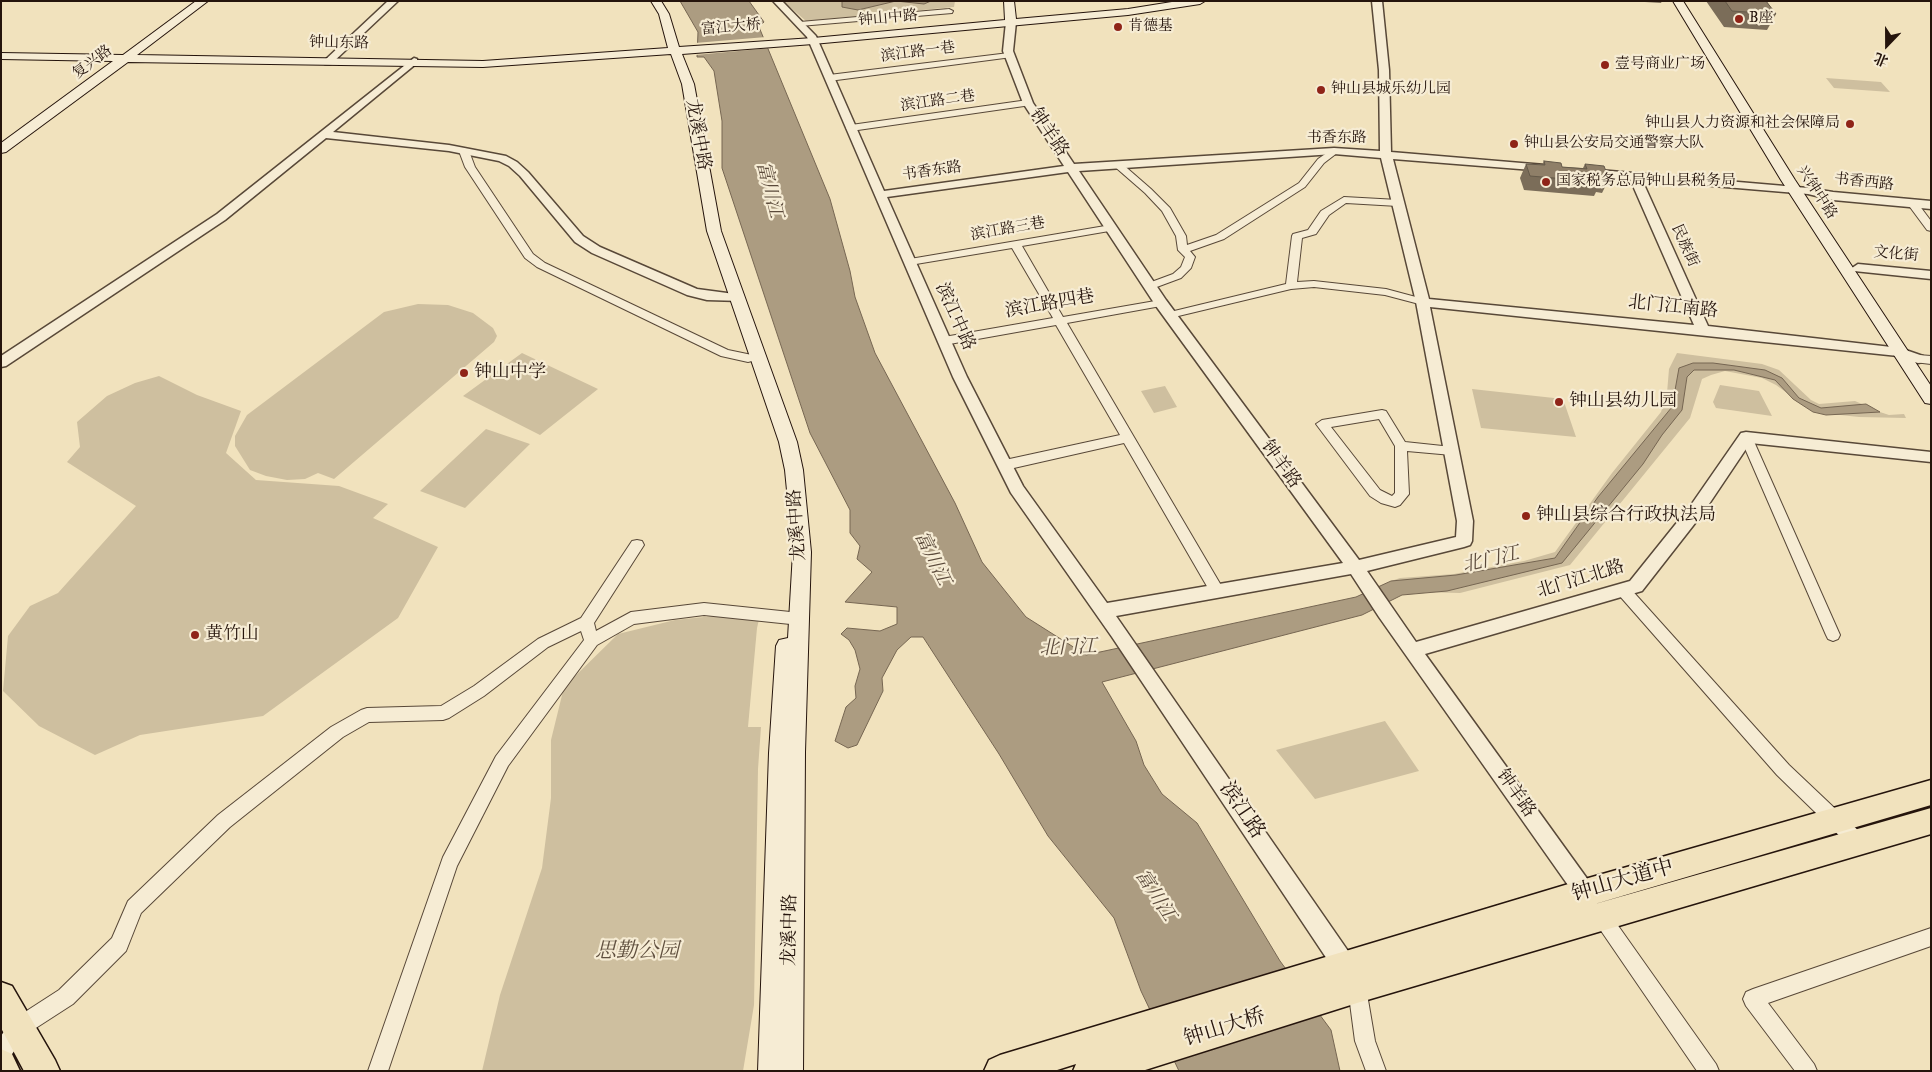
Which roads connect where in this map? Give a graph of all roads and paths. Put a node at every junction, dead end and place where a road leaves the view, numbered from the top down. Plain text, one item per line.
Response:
1 (193, 1) edge
2 (203, 1) edge
3 (394, 1) edge
4 (649, 1) edge
5 (656, 1) edge
6 (776, 1) edge
7 (1009, 1) edge
8 (1184, 1) edge
9 (1200, 1) edge
10 (1377, 1) edge
11 (1678, 1) edge
12 (1688, 1) edge
13 (949, 11) dead end
14 (1011, 21) junction
15 (800, 24) junction
16 (812, 38) junction
17 (788, 40) joint
18 (671, 50) junction
19 (1, 54) edge
20 (1009, 55) junction
21 (122, 57) junction
22 (329, 61) junction
23 (412, 62) junction
24 (830, 78) junction
25 (1028, 103) junction
26 (851, 128) junction
27 (323, 134) junction
28 (1, 140) edge
29 (1, 149) edge
30 (464, 151) junction
31 (1334, 151) junction
32 (1386, 155) junction
33 (1117, 164) junction
34 (1071, 168) junction
35 (1553, 169) edge
36 (1577, 171) edge
37 (1634, 176) junction
38 (1801, 190) junction
39 (880, 194) junction
40 (1398, 203) junction
41 (1912, 203) junction
42 (1931, 205) edge
43 (1111, 228) junction
44 (1931, 228) edge
45 (1015, 244) junction
46 (1183, 250) junction
47 (910, 262) junction
48 (1858, 268) junction
49 (1931, 275) edge
50 (1150, 286) junction
51 (1291, 286) junction
52 (732, 298) junction
53 (1161, 302) junction
54 (1423, 302) junction
55 (1170, 315) junction
56 (1060, 320) junction
57 (1704, 330) junction
58 (944, 341) junction
59 (1900, 352) junction
60 (748, 358) junction
61 (1924, 359) edge
62 (1, 363) edge
63 (1931, 379) edge
64 (1931, 399) edge
65 (1746, 437) junction
66 (1128, 438) junction
67 (1401, 446) junction
68 (1452, 451) junction
69 (1931, 457) edge
70 (1004, 465) junction
71 (637, 545) dead end
72 (1355, 567) junction
73 (1367, 583) joint
74 (1623, 590) junction
75 (1217, 591) junction
76 (1103, 611) junction
77 (794, 619) junction
78 (586, 622) junction
79 (1834, 635) dead end
80 (1121, 637) joint
81 (592, 641) junction
82 (1413, 650) junction
83 (1931, 792) edge
84 (1836, 820) junction
85 (1931, 821) edge
86 (1858, 842) junction
87 (1593, 905) junction
88 (1931, 937) edge
89 (1351, 977) junction
90 (1322, 986) joint
91 (1, 997) edge
92 (10, 1040) edge
93 (1128, 1056) edge
94 (1, 1065) edge
95 (4, 1071) edge
96 (44, 1071) edge
97 (378, 1071) edge
98 (772, 1071) edge
99 (788, 1071) edge
100 (1000, 1071) edge
101 (1089, 1071) edge
102 (1376, 1071) edge
103 (1710, 1071) edge
104 (1807, 1071) edge

1 - 21 main road, 复兴路
2 - 21 main road, 复兴路
3 - 22 street
4 - 18 main road, 龙溪中路
5 - 18 main road, 龙溪中路
6 - 15 street, 滨江中路
7 - 14 main road
8 - 14 main road
9 - 14 main road, 钟山中路
10 - 32 street
11 - 38 main road, 兴钟中路
12 - 38 main road, 兴钟中路
13 - 15 street
14 - 16 main road, 钟山中路
14 - 20 street, 钟羊路
15 - 16 street, 滨江中路
16 - 17 main road, 钟山中路
16 - 24 street, 滨江中路
17 - 18 main road, 富江大桥
18 - 23 main road, 钟山东路
18 - 52 main road, 龙溪中路
19 - 21 main road, 钟山东路
20 - 24 street, 滨江路一巷
20 - 25 street, 钟羊路
21 - 22 main road, 钟山东路
21 - 28 main road, 复兴路
21 - 29 main road, 复兴路
22 - 23 main road, 钟山东路
23 - 27 street
24 - 26 street, 滨江中路
25 - 26 street, 滨江路二巷
25 - 34 street, 钟羊路
26 - 39 street, 滨江中路
27 - 30 street
27 - 62 street
30 - 52 street
30 - 60 street
31 - 32 street, 书香东路
31 - 33 street, 书香东路
31 - 46 street
32 - 35 street, 书香东路
32 - 40 street
33 - 34 street, 书香东路
33 - 46 street
34 - 39 street, 书香东路
34 - 43 street, 钟羊路
36 - 37 street
37 - 38 street
37 - 57 street, 民族街
38 - 41 street, 书香西路
38 - 48 main road, 兴钟中路
38 - 59 main road, 兴钟中路
39 - 47 street, 滨江中路
40 - 51 street
40 - 54 street
41 - 42 street, 书香西路
41 - 44 street
43 - 45 street, 滨江路三巷
43 - 50 street, 钟羊路
45 - 47 street, 滨江路三巷
45 - 56 street
46 - 50 street
47 - 58 street, 滨江中路
48 - 49 street, 文化街
48 - 61 main road, 兴钟中路
50 - 53 street, 钟羊路
51 - 54 street
51 - 55 street
52 - 60 main road, 龙溪中路
52 - 77 main road, 龙溪中路
53 - 55 street, 钟羊路
53 - 56 street, 滨江路四巷
54 - 57 street, 北门江南路
54 - 68 street
55 - 72 street, 钟羊路
56 - 58 street, 滨江路四巷
56 - 66 street
57 - 59 street, 北门江南路
58 - 70 street, 滨江中路
59 - 61 street, 北门江南路
59 - 64 main road, 兴钟中路
60 - 77 main road, 龙溪中路
61 - 63 main road, 兴钟中路
65 - 69 street
65 - 74 street, 北门江北路
65 - 79 street
66 - 70 street
66 - 75 street
67 - 67 street
67 - 68 street
68 - 72 street
70 - 76 street, 滨江中路
71 - 78 street
72 - 73 street, 钟羊路
72 - 75 street
73 - 82 street, 钟羊路
74 - 82 street, 北门江北路
74 - 84 street
75 - 76 street
76 - 80 street, 滨江中路
77 - 81 street
77 - 98 main road, 龙溪中路
77 - 99 main road, 龙溪中路
78 - 81 street
78 - 92 street
80 - 89 street, 滨江路
81 - 97 street
82 - 87 street, 钟羊路
83 - 84 highway, 钟山大道中
84 - 86 street
84 - 87 highway, 钟山大道中
85 - 86 highway, 钟山大道中
86 - 87 highway, 钟山大道中
87 - 89 highway, 钟山大道中
87 - 103 street
88 - 104 street
89 - 90 highway, 钟山大道中
89 - 102 street
90 - 93 highway, 钟山大桥
91 - 92 highway
92 - 96 highway
93 - 100 highway
93 - 101 highway
94 - 95 highway

